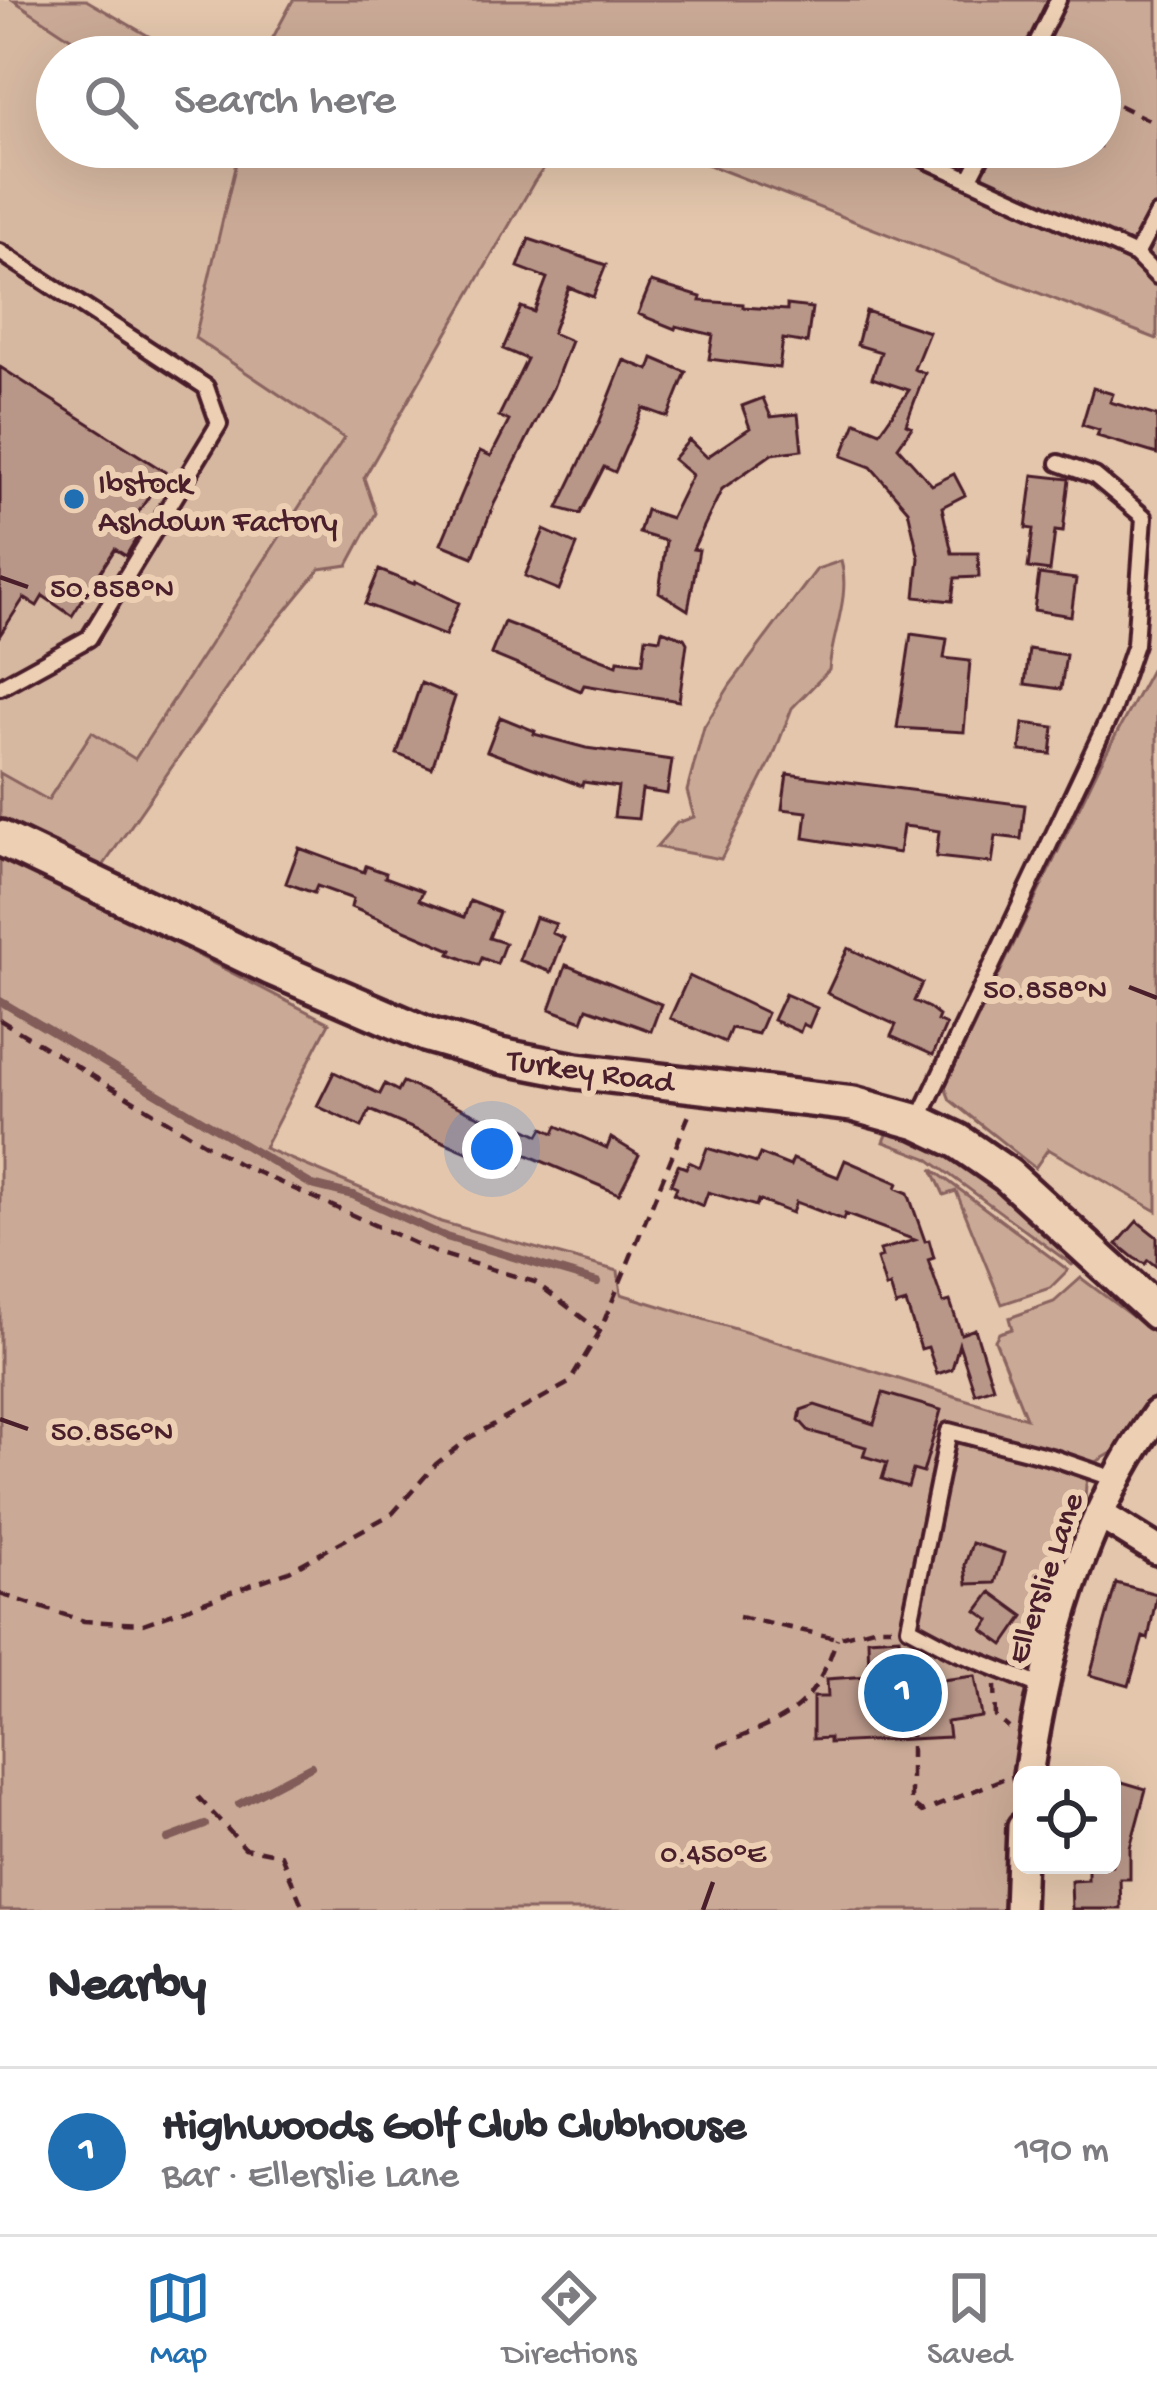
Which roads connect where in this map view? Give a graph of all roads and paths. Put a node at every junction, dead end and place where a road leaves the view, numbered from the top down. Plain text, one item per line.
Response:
1 (1058, 0) edge
2 (1040, 36) edge
3 (1121, 106) edge
4 (1157, 124) edge
5 (946, 168) edge
6 (975, 168) edge
7 (970, 178) junction
8 (1157, 214) edge
9 (0, 252) edge
10 (1136, 256) junction
11 (1157, 276) edge
12 (1059, 463) dead end
13 (0, 687) edge
14 (0, 838) edge
15 (0, 1019) edge
16 (702, 1084) junction
17 (918, 1122) junction
18 (1157, 1312) edge
19 (600, 1331) junction
20 (1157, 1414) edge
21 (1115, 1479) junction
22 (1099, 1514) junction
23 (1157, 1550) edge
24 (0, 1594) edge
25 (739, 1616) dead end
26 (909, 1627) junction
27 (837, 1638) junction
28 (994, 1667) junction
29 (1043, 1687) junction
30 (911, 1725) dead end
31 (1011, 1730) dead end
32 (718, 1746) dead end
33 (1021, 1766) edge
34 (1013, 1778) edge
35 (198, 1797) dead end
36 (1020, 1874) edge
37 (304, 1910) edge
38 (1019, 1910) edge

1 - 2 lane
3 - 4 path
5 - 7 lane
6 - 7 lane
7 - 10 lane
8 - 10 lane
9 - 13 lane
10 - 11 lane
12 - 17 lane
14 - 16 street, Turkey Road
15 - 19 path
16 - 17 street, Turkey Road
16 - 19 path
17 - 18 street, Turkey Road
19 - 24 path
20 - 21 street, Ellerslie Lane
21 - 22 street, Ellerslie Lane
21 - 26 lane
22 - 23 street
22 - 29 street, Ellerslie Lane
25 - 27 path
26 - 27 path
26 - 28 lane
27 - 32 path
28 - 29 lane
28 - 31 path
29 - 33 street, Ellerslie Lane
30 - 34 path
35 - 37 path
36 - 38 street

